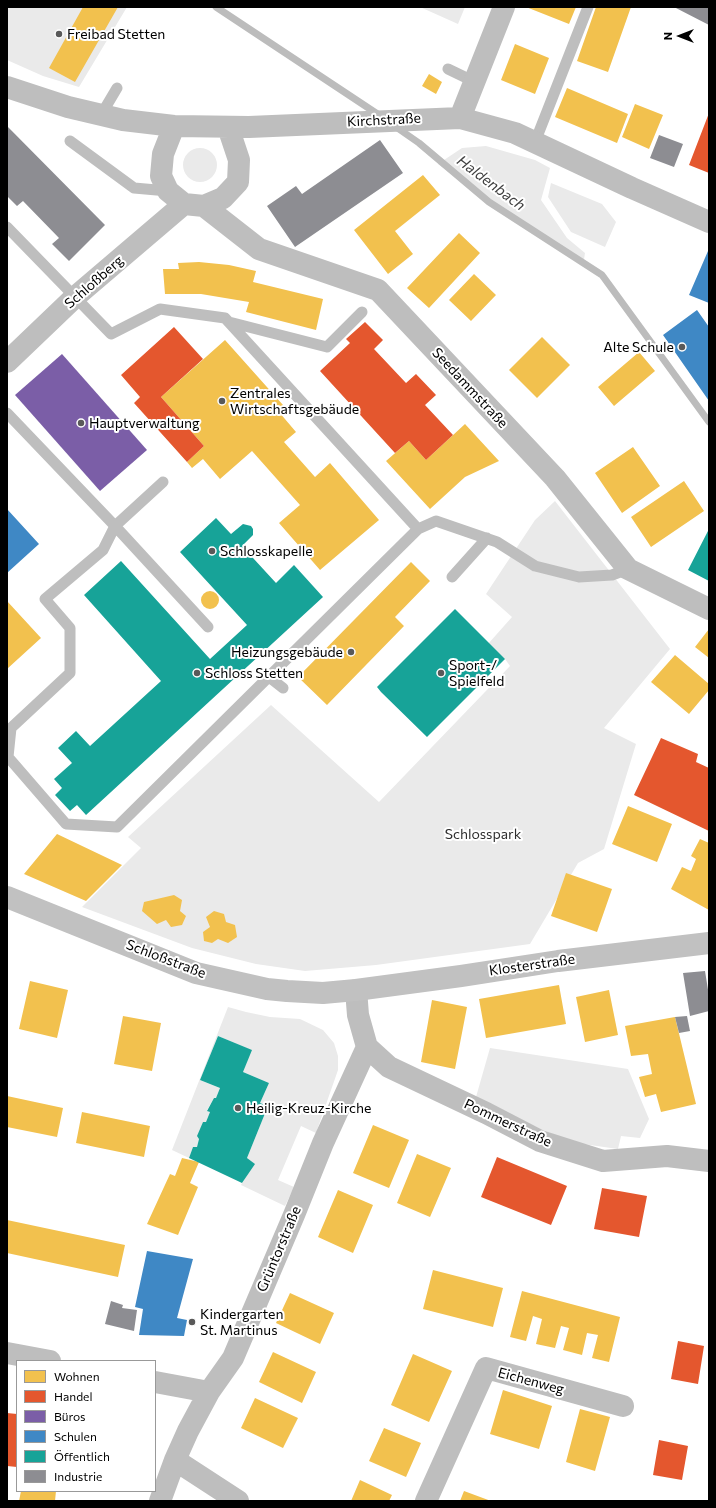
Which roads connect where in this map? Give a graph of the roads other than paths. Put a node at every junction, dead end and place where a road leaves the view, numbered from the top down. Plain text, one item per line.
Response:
1 (504, 7) edge
2 (588, 7) edge
3 (448, 69) dead end
4 (475, 82) junction
5 (7, 87) edge
6 (116, 88) dead end
7 (101, 115) junction
8 (460, 118) junction
9 (174, 126) junction
10 (228, 127) junction
11 (70, 141) dead end
12 (535, 142) junction
13 (185, 201) junction
14 (709, 222) edge
15 (7, 227) edge
16 (75, 297) junction
17 (362, 312) dead end
18 (229, 322) junction
19 (7, 362) edge
20 (7, 413) edge
21 (164, 482) dead end
22 (114, 526) junction
23 (418, 529) junction
24 (487, 538) junction
25 (628, 569) junction
26 (452, 577) dead end
27 (709, 609) edge
28 (208, 627) dead end
29 (269, 676) junction
30 (283, 688) dead end
31 (7, 897) edge
32 (709, 942) edge
33 (356, 990) junction
34 (367, 1047) junction
35 (709, 1161) edge
36 (7, 1352) edge
37 (45, 1360) edge
38 (156, 1382) edge
39 (209, 1392) junction
40 (623, 1406) dead end
41 (175, 1460) junction
42 (160, 1501) edge
43 (238, 1501) edge
44 (426, 1501) edge

1 - 4 street
2 - 12 lane
3 - 4 lane
4 - 8 street
5 - 7 street
6 - 7 lane
7 - 9 street
8 - 10 street, Kirchstraße
8 - 12 street, Kirchstraße
9 - 10 street
9 - 13 street
10 - 13 street, Schloßberg
11 - 13 lane
12 - 14 street, Kirchstraße
13 - 16 street, Schloßberg
13 - 25 street, Seedammstraße
15 - 16 lane
16 - 18 lane
16 - 19 street, Schloßberg
17 - 18 lane
18 - 23 lane
20 - 22 lane
21 - 22 lane
22 - 28 lane
22 - 29 lane
23 - 24 lane
23 - 29 lane
24 - 25 lane
24 - 26 lane
25 - 27 street, Seedammstraße
29 - 30 lane
31 - 33 main road, Schloßstraße
32 - 33 main road, Klosterstraße
33 - 34 street
34 - 35 street, Pommerstraße
34 - 39 street, Grüntorstraße
36 - 37 street
38 - 39 street
39 - 41 street, Grüntorstraße
40 - 44 street, Eichenweg
41 - 42 street, Grüntorstraße
41 - 43 street

